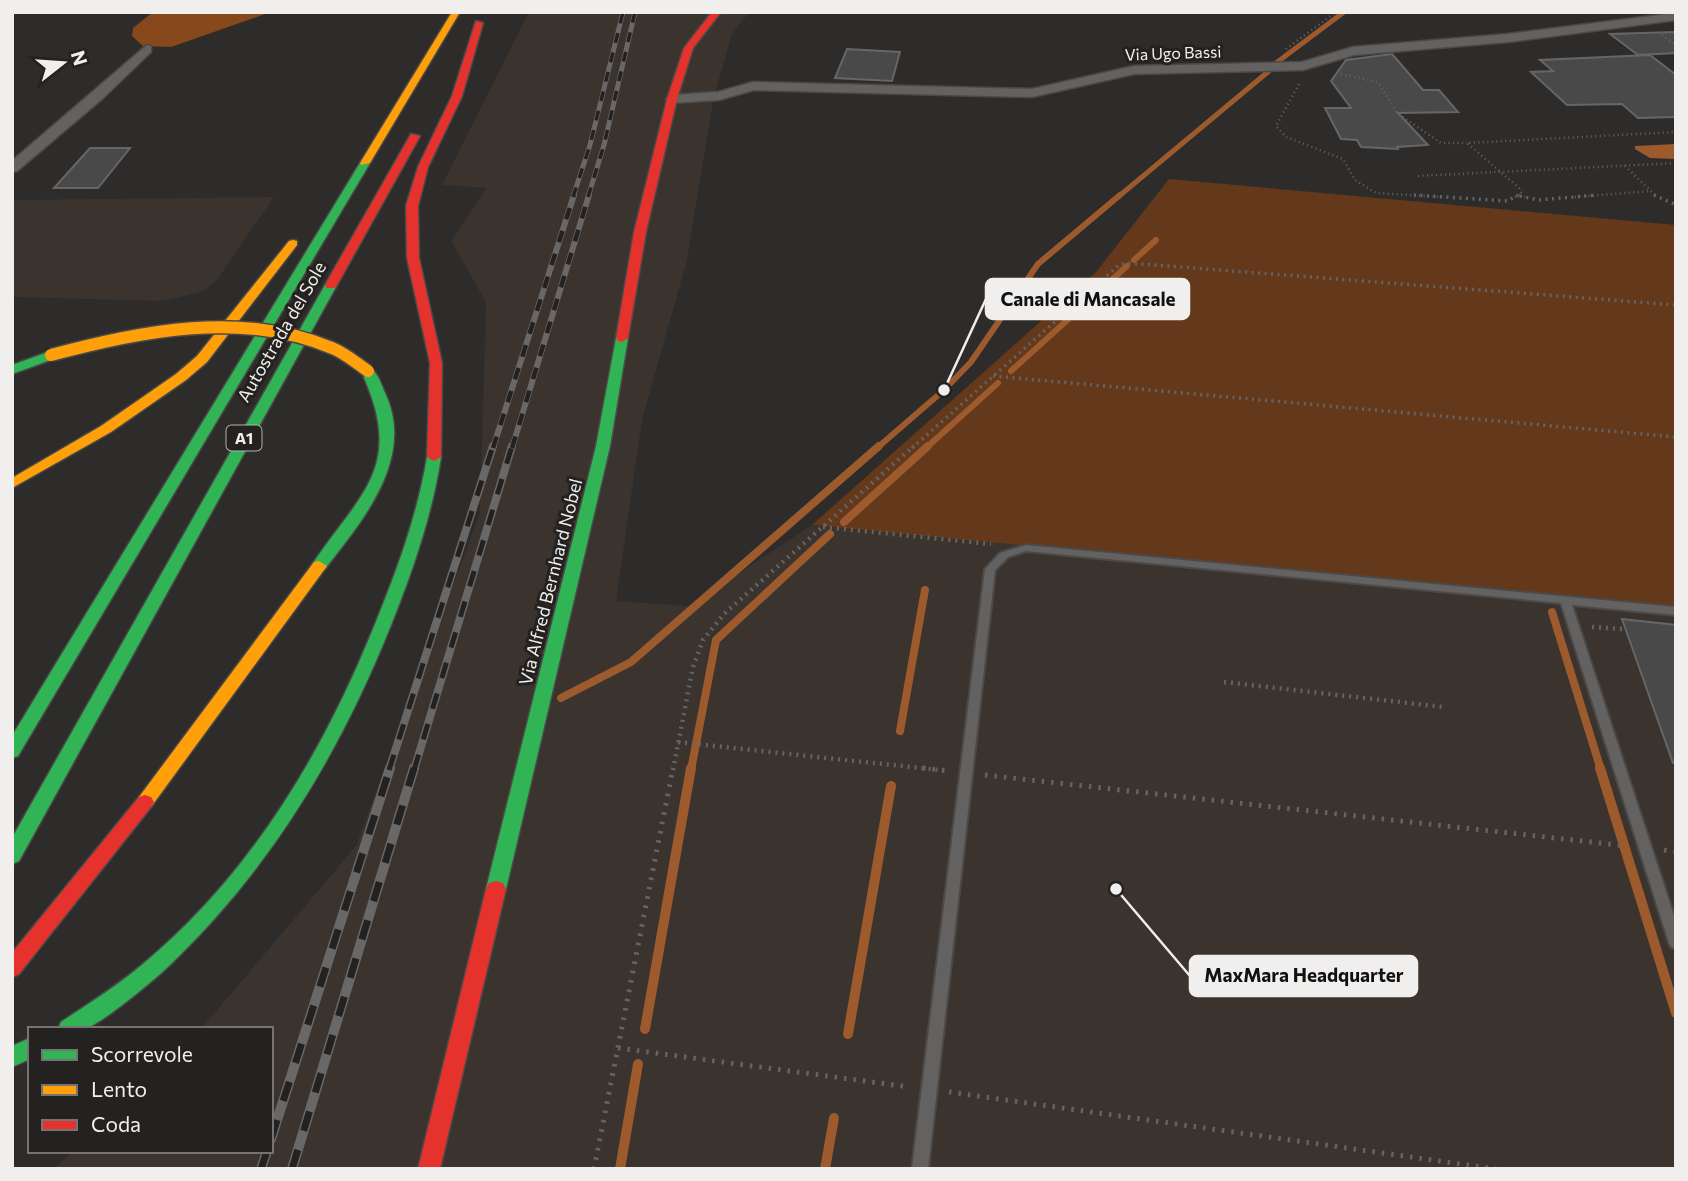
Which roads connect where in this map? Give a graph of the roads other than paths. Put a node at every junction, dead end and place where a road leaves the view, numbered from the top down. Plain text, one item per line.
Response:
1 (456, 12) edge
2 (717, 12) edge
3 (1676, 16) edge
4 (482, 18) edge
5 (146, 49) dead end
6 (445, 84) dead end
7 (672, 99) junction
8 (395, 112) junction
9 (424, 120) dead end
10 (12, 168) edge
11 (12, 370) edge
12 (12, 484) edge
13 (1566, 601) junction
14 (1676, 611) edge
15 (12, 751) edge
16 (12, 856) edge
17 (1676, 943) edge
18 (12, 968) edge
19 (71, 1027) edge
20 (28, 1049) edge
21 (12, 1057) edge
22 (429, 1169) edge
23 (920, 1169) edge

1 - 8 main road, Autostrada del Sole / A1
2 - 7 main road, Via Alfred Bernhard Nobel
3 - 7 street, Via Ugo Bassi
4 - 6 main road
4 - 19 main road
5 - 10 street
7 - 22 main road, Via Alfred Bernhard Nobel
8 - 12 main road
8 - 15 main road, Autostrada del Sole / A1
9 - 16 main road, Autostrada del Sole / A1
11 - 18 main road, bridge
13 - 14 lane
13 - 17 lane
13 - 23 lane
20 - 21 main road

